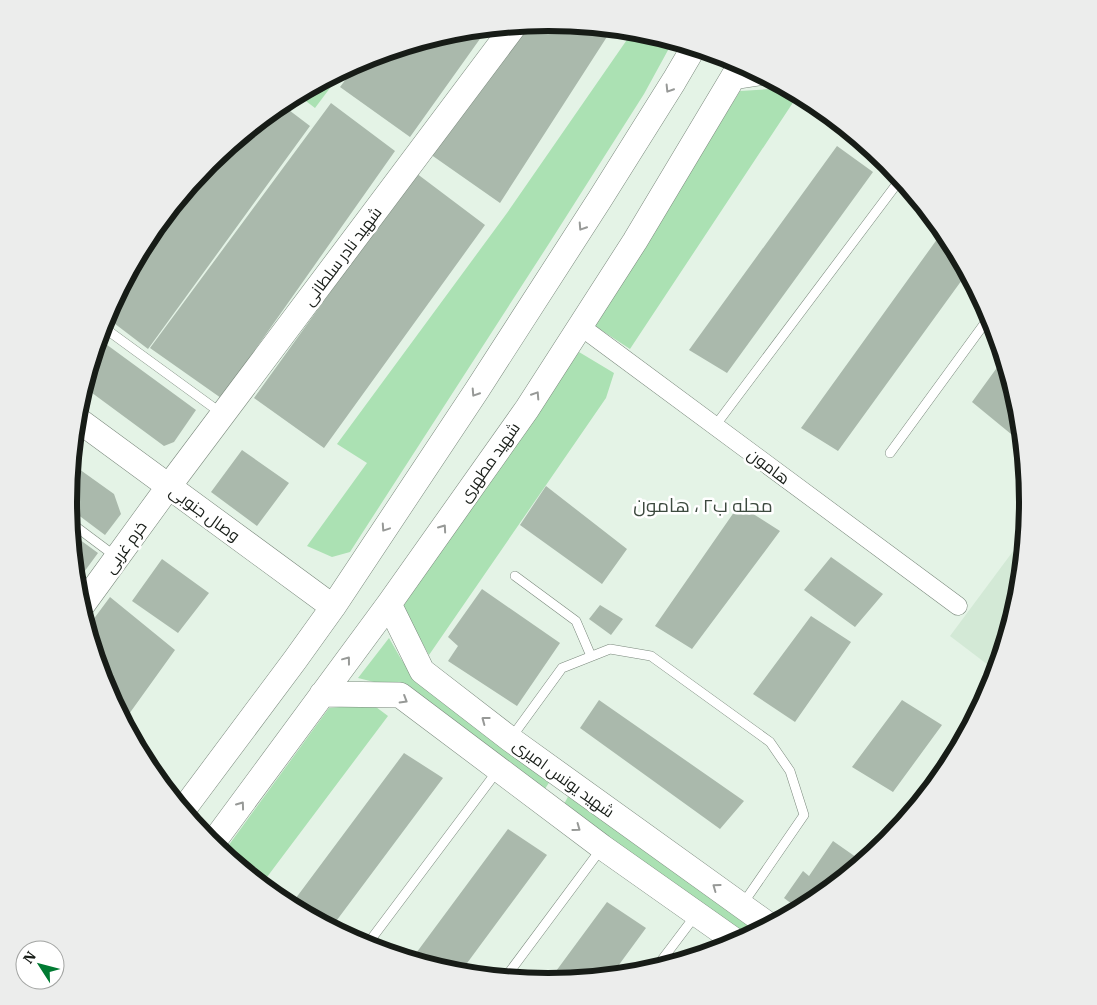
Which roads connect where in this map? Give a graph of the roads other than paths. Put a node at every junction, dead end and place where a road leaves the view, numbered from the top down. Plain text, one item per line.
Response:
1 (509, 33) edge
2 (690, 53) edge
3 (737, 70) edge
4 (896, 185) dead end
5 (985, 323) edge
6 (580, 326) junction
7 (109, 332) edge
8 (223, 414) junction
9 (84, 424) edge
10 (715, 426) junction
11 (890, 453) dead end
12 (169, 486) junction
13 (78, 529) edge
14 (117, 558) junction
15 (515, 576) dead end
16 (87, 599) edge
17 (390, 604) junction
18 (958, 606) dead end
19 (333, 607) junction
20 (591, 656) junction
21 (322, 694) junction
22 (510, 739) junction
23 (498, 770) junction
24 (568, 781) junction
25 (187, 804) edge
26 (548, 806) junction
27 (217, 838) edge
28 (602, 846) junction
29 (742, 905) junction
30 (697, 914) junction
31 (764, 921) edge
32 (730, 937) edge
33 (371, 939) edge
34 (663, 960) edge
35 (509, 972) edge

1 - 8 main road, شهید نادر سلطانی
2 -> 19 main road
3 - 6 main road, شهید مطهری
4 - 10 lane
5 - 11 lane
6 - 10 street, هامون
17 -> 6 main road, شهید مطهری
7 - 8 lane
8 - 12 main road, شهید نادر سلطانی
9 - 12 main road, وصال جنوبی
10 - 18 street, هامون
12 - 14 main road, خرم غربی
12 - 19 main road, وصال جنوبی
13 - 14 lane
14 - 16 main road, خرم غربی
15 - 20 lane
21 -> 17 main road, شهید مطهری
22 -> 17 main road, شهید یونس امیری
19 - 25 main road
20 - 22 lane
20 - 29 lane
21 -> 23 main road, شهید یونس امیری
27 -> 21 main road, شهید مطهری
22 - 24 main road, شهید یونس امیری
23 - 26 main road, شهید یونس امیری
23 - 33 lane
24 - 26 main road
29 -> 24 main road, شهید یونس امیری
26 -> 28 main road, شهید یونس امیری
28 - 30 main road, شهید یونس امیری
28 - 35 lane
29 - 31 main road, شهید یونس امیری
30 - 32 main road, شهید یونس امیری
30 - 34 lane

